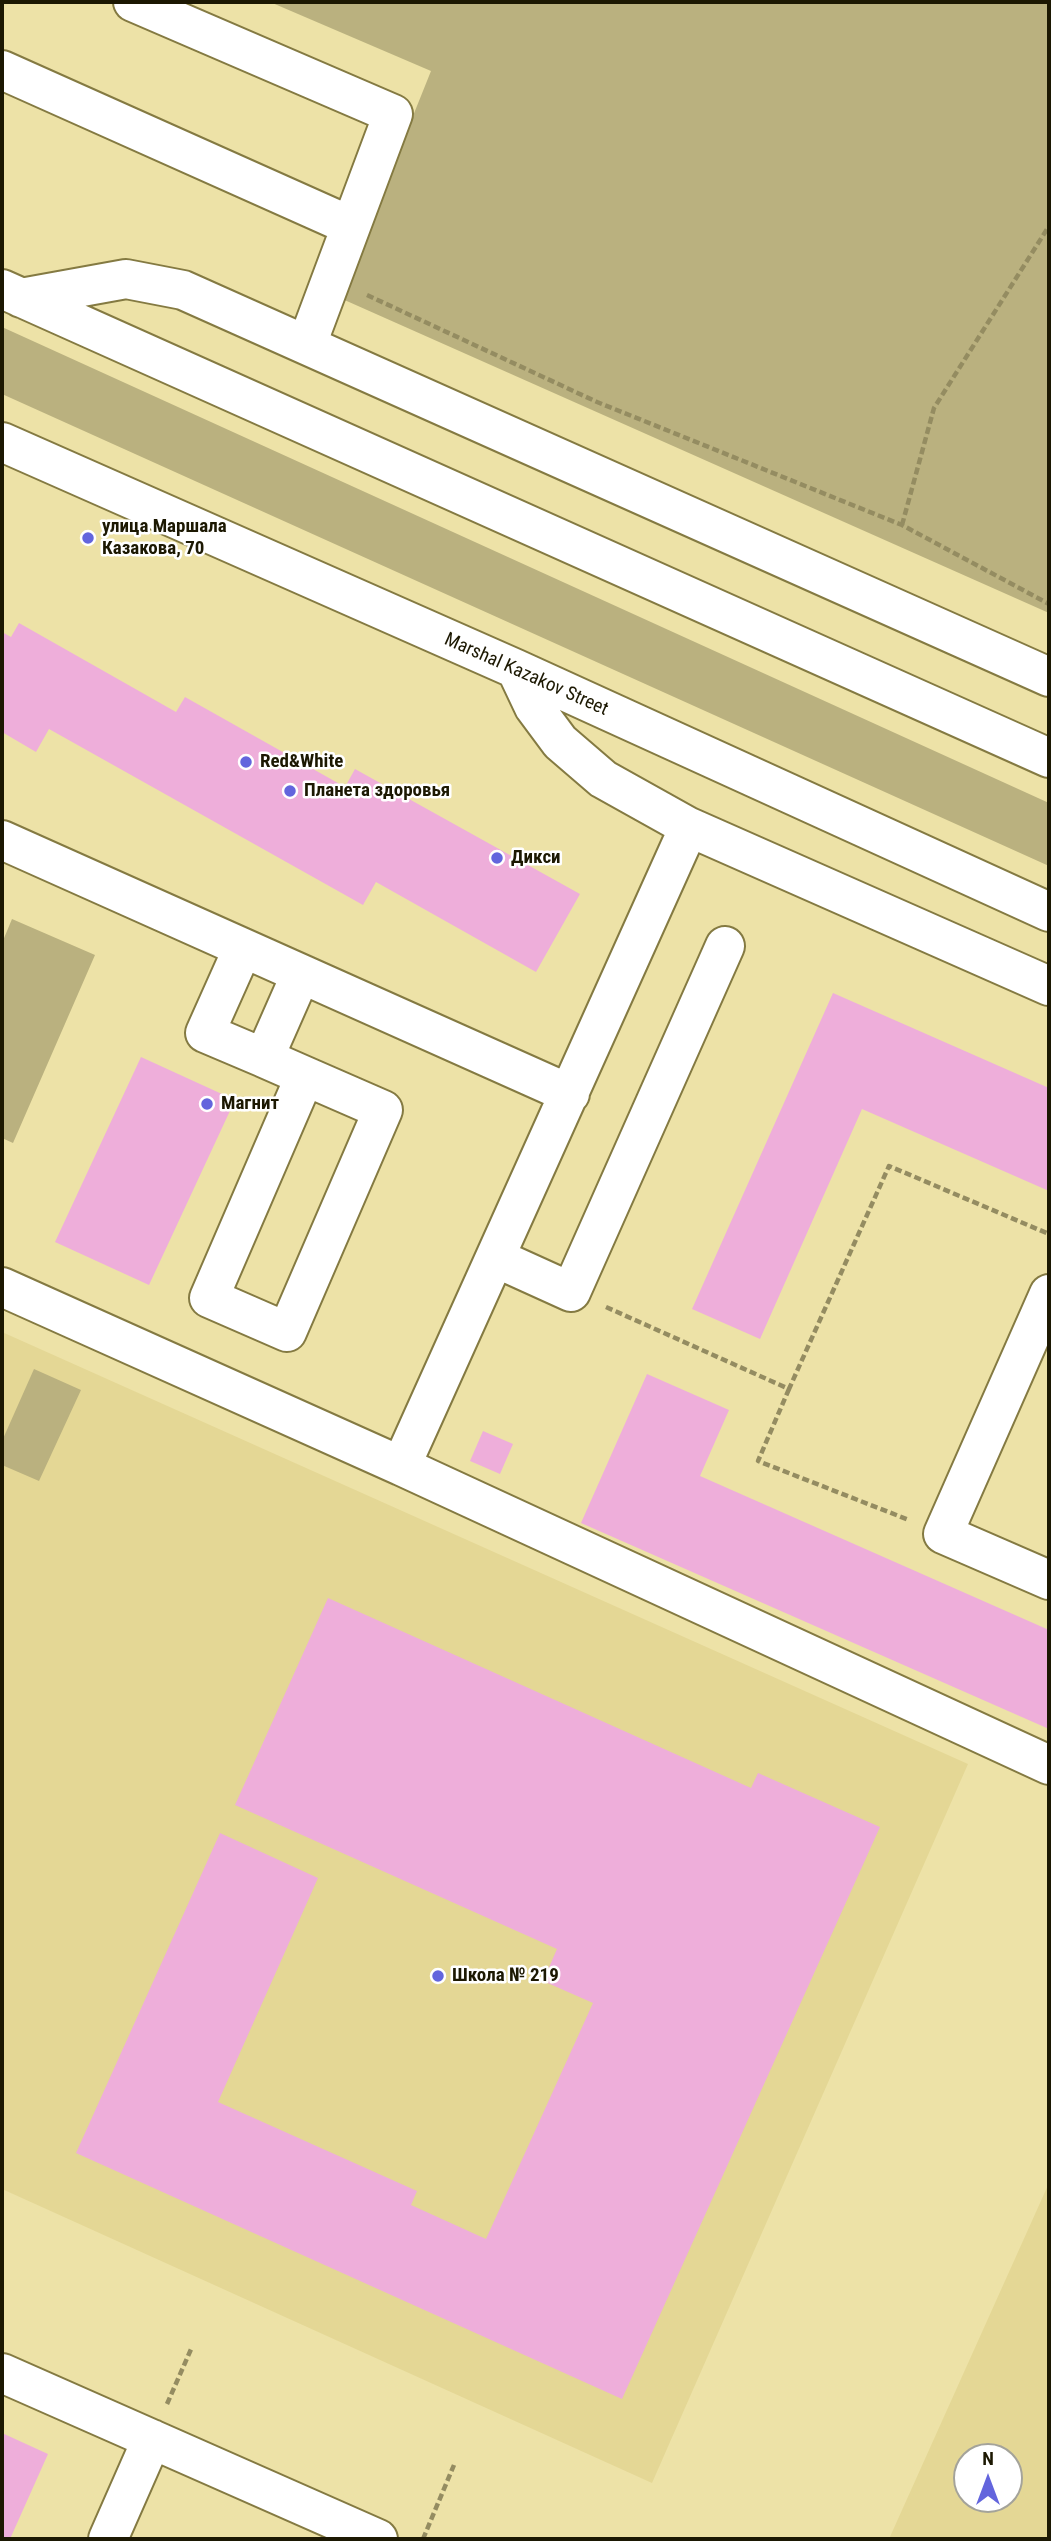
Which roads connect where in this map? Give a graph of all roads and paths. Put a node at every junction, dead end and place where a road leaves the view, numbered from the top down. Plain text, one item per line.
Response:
1 (133, 2) edge
2 (2, 70) edge
3 (351, 226) junction
4 (1049, 226) edge
5 (332, 278) junction
6 (11, 294) edge
7 (309, 345) junction
8 (2, 442) edge
9 (902, 525) junction
10 (1049, 604) edge
11 (516, 669) junction
12 (1049, 677) edge
13 (1049, 758) edge
14 (689, 827) junction
15 (2, 840) edge
16 (1049, 912) edge
17 (725, 946) dead end
18 (243, 948) junction
19 (301, 974) junction
20 (1049, 986) edge
21 (264, 1058) junction
22 (305, 1076) junction
23 (570, 1094) junction
24 (1049, 1234) edge
25 (496, 1258) junction
26 (2, 1287) edge
27 (571, 1292) junction
28 (1049, 1294) edge
29 (789, 1389) junction
30 (401, 1466) junction
31 (943, 1534) junction
32 (1049, 1580) edge
33 (1049, 1765) edge
34 (192, 2347) dead end
35 (2, 2372) edge
36 (152, 2439) junction
37 (454, 2465) dead end
38 (108, 2539) edge
39 (378, 2539) edge
40 (423, 2539) edge

1 - 3 street
2 - 3 street
3 - 5 street
4 - 9 path
5 - 7 street
5 - 9 path
6 - 7 street
6 - 13 street
7 - 12 street
8 - 11 street, Marshal Kazakov Street
9 - 10 path
11 - 14 street
11 - 16 street, Marshal Kazakov Street
14 - 20 street
14 - 23 street
15 - 18 street
17 - 27 street
18 - 19 street
18 - 21 street
19 - 21 street
19 - 23 street
21 - 22 street
22 - 22 street
23 - 25 street
24 - 29 path
25 - 27 street
25 - 30 street
26 - 30 street
27 - 29 path
28 - 31 street
29 - 31 path
30 - 33 street
31 - 32 street
34 - 36 path
35 - 36 street
36 - 38 street
36 - 39 street
37 - 40 path

